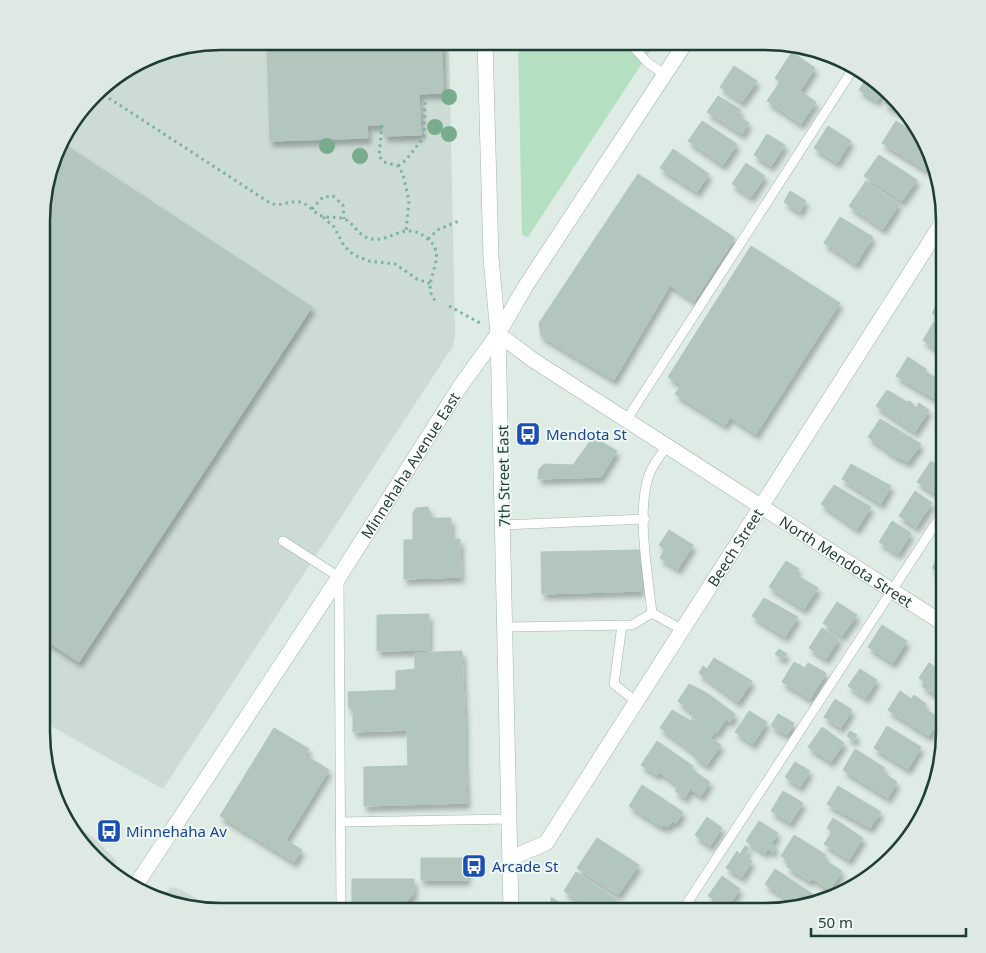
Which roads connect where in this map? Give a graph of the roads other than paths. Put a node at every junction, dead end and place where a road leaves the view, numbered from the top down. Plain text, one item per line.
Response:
1 (485, 50) edge
2 (636, 50) edge
3 (681, 50) edge
4 (850, 73) edge
5 (665, 74) junction
6 (936, 233) edge
7 (498, 334) junction
8 (627, 419) junction
9 (667, 446) junction
10 (761, 506) junction
11 (645, 519) junction
12 (936, 524) edge
13 (504, 526) junction
14 (283, 541) dead end
15 (339, 577) junction
16 (893, 591) junction
17 (652, 613) junction
18 (936, 619) edge
19 (622, 625) junction
20 (505, 627) junction
21 (681, 629) junction
22 (635, 701) junction
23 (509, 819) junction
24 (340, 822) junction
25 (511, 858) junction
26 (138, 881) edge
27 (341, 903) edge
28 (511, 903) edge
29 (687, 903) edge

1 - 7 street, 7th Street East
2 - 5 lane
3 - 5 street, Minnehaha Avenue East
4 - 8 lane
5 - 7 street, Minnehaha Avenue East
6 - 10 street, Beech Street
7 - 8 street, North Mendota Street
7 - 13 street, 7th Street East
7 - 15 street, Minnehaha Avenue East
8 - 9 street, North Mendota Street
9 - 10 street, North Mendota Street
9 - 11 lane
10 - 16 street, North Mendota Street
10 - 21 street, Beech Street
11 - 13 lane
11 - 17 lane
12 - 16 lane
13 - 20 street, 7th Street East
14 - 15 lane
15 - 24 lane
15 - 26 street, Minnehaha Avenue East
16 - 18 street, North Mendota Street
16 - 29 lane
17 - 19 lane
17 - 21 lane
19 - 20 lane
19 - 22 lane
20 - 23 street, 7th Street East
21 - 22 street, Beech Street
22 - 25 street, Beech Street
23 - 24 lane
23 - 25 street, 7th Street East
24 - 27 lane
25 - 28 street, 7th Street East

